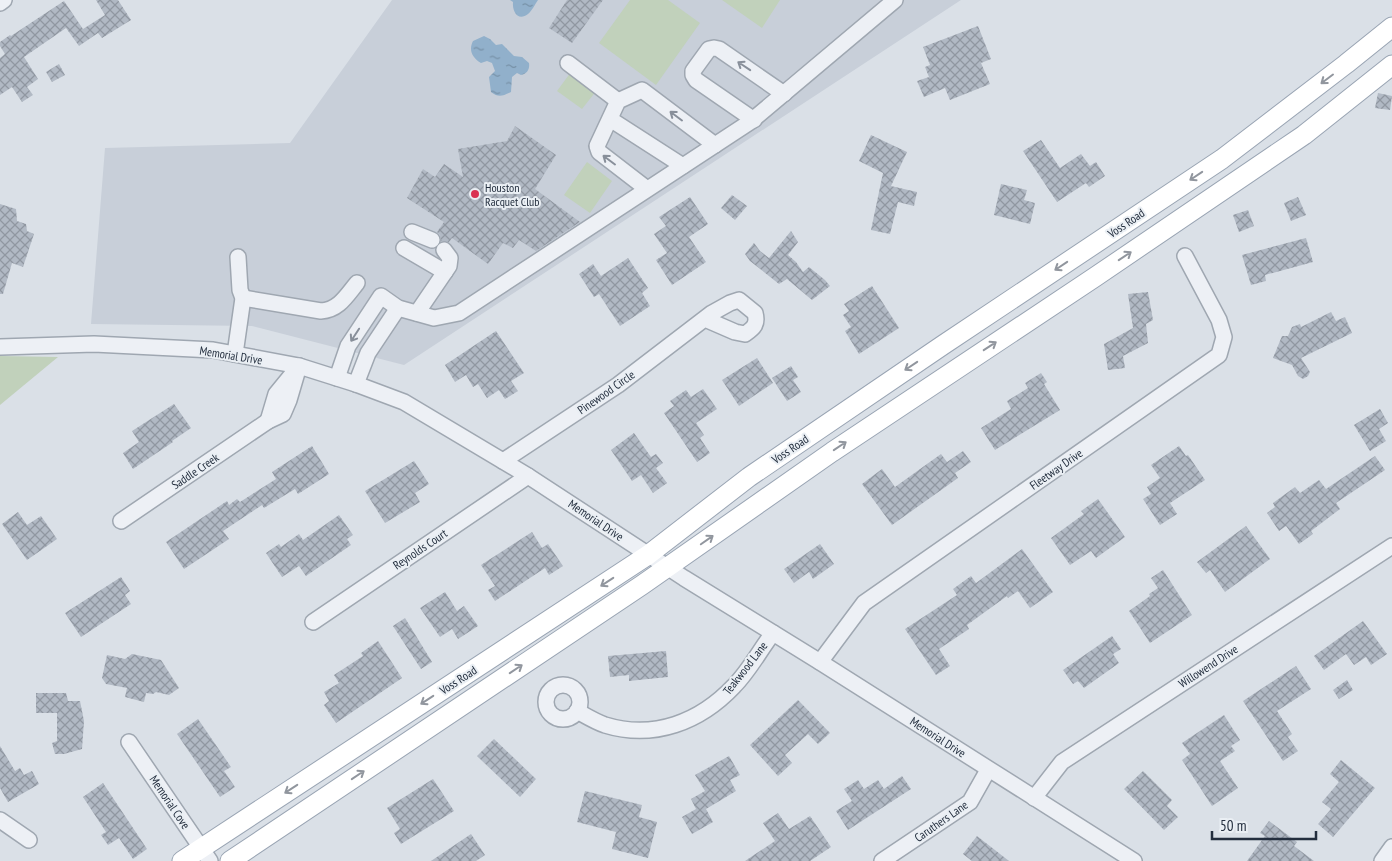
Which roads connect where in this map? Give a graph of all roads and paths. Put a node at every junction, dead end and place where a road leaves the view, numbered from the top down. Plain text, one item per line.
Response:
1 (4, 0) edge
2 (895, 0) edge
3 (0, 3) edge
4 (1392, 27) edge
5 (568, 63) dead end
6 (1346, 64) junction
7 (1392, 65) edge
8 (1363, 88) junction
9 (784, 94) junction
10 (618, 101) junction
11 (610, 119) junction
12 (754, 120) junction
13 (715, 145) junction
14 (683, 166) junction
15 (648, 189) junction
16 (412, 232) dead end
17 (404, 248) dead end
18 (1081, 253) junction
19 (1185, 256) dead end
20 (238, 257) dead end
21 (445, 272) junction
22 (1095, 277) junction
23 (358, 283) dead end
24 (243, 298) junction
25 (398, 308) junction
26 (417, 313) junction
27 (705, 319) dead end
28 (943, 345) junction
29 (0, 347) edge
30 (235, 354) junction
31 (299, 366) junction
32 (957, 368) junction
33 (337, 378) junction
34 (356, 384) junction
35 (503, 461) junction
36 (528, 476) junction
37 (121, 521) dead end
38 (1392, 546) edge
39 (648, 555) junction
40 (667, 568) junction
41 (313, 622) dead end
42 (773, 633) junction
43 (820, 662) junction
44 (577, 711) dead end
45 (129, 742) dead end
46 (988, 770) junction
47 (1034, 798) junction
48 (0, 820) edge
49 (29, 840) dead end
50 (1392, 847) edge
51 (206, 855) edge
52 (182, 861) edge
53 (230, 861) edge
54 (882, 861) edge
55 (1134, 861) edge
56 (1382, 861) edge

1 - 3 street
2 - 9 street
4 - 6 main road, Voss Road
5 - 10 street
6 - 8 main road
6 -> 18 main road, Voss Road
7 - 8 main road, Voss Road
22 -> 8 main road, Voss Road
9 - 12 street
9 -> 12 street
10 - 11 street
13 -> 10 street
11 - 14 street
15 -> 11 street
12 - 13 street
13 - 14 street
14 - 15 street
15 - 26 street
16 - 21 street
17 - 21 street
18 - 22 main road
18 -> 28 main road, Voss Road
19 - 43 street, Fleetway Drive
20 - 24 street
21 - 26 street
32 -> 22 main road, Voss Road
23 - 24 street
24 - 30 street
25 - 26 street
25 -> 33 street
25 - 34 street
27 - 35 street, Pinewood Circle
28 - 32 main road
28 -> 39 main road, Voss Road
29 - 30 street, Memorial Drive
30 - 31 street, Memorial Drive
31 - 33 street, Memorial Drive
31 - 37 street, Saddle Creek
40 -> 32 main road, Voss Road
33 - 34 street, Memorial Drive
34 - 35 street, Memorial Drive
35 - 36 street, Memorial Drive
36 - 39 street, Memorial Drive
36 - 41 street, Reynolds Court
38 - 47 street, Willowend Drive
39 - 40 street, Memorial Drive
39 -> 51 main road, Voss Road
40 - 42 street, Memorial Drive
53 -> 40 main road, Voss Road
42 - 43 street, Memorial Drive
42 - 44 street, Teakwood Lane
43 - 46 street, Memorial Drive
45 - 51 street, Memorial Cove
46 - 47 street, Memorial Drive
46 - 54 street, Caruthers Lane
47 - 55 street, Memorial Drive
48 - 49 street
50 - 56 street
51 - 52 main road, Voss Road

